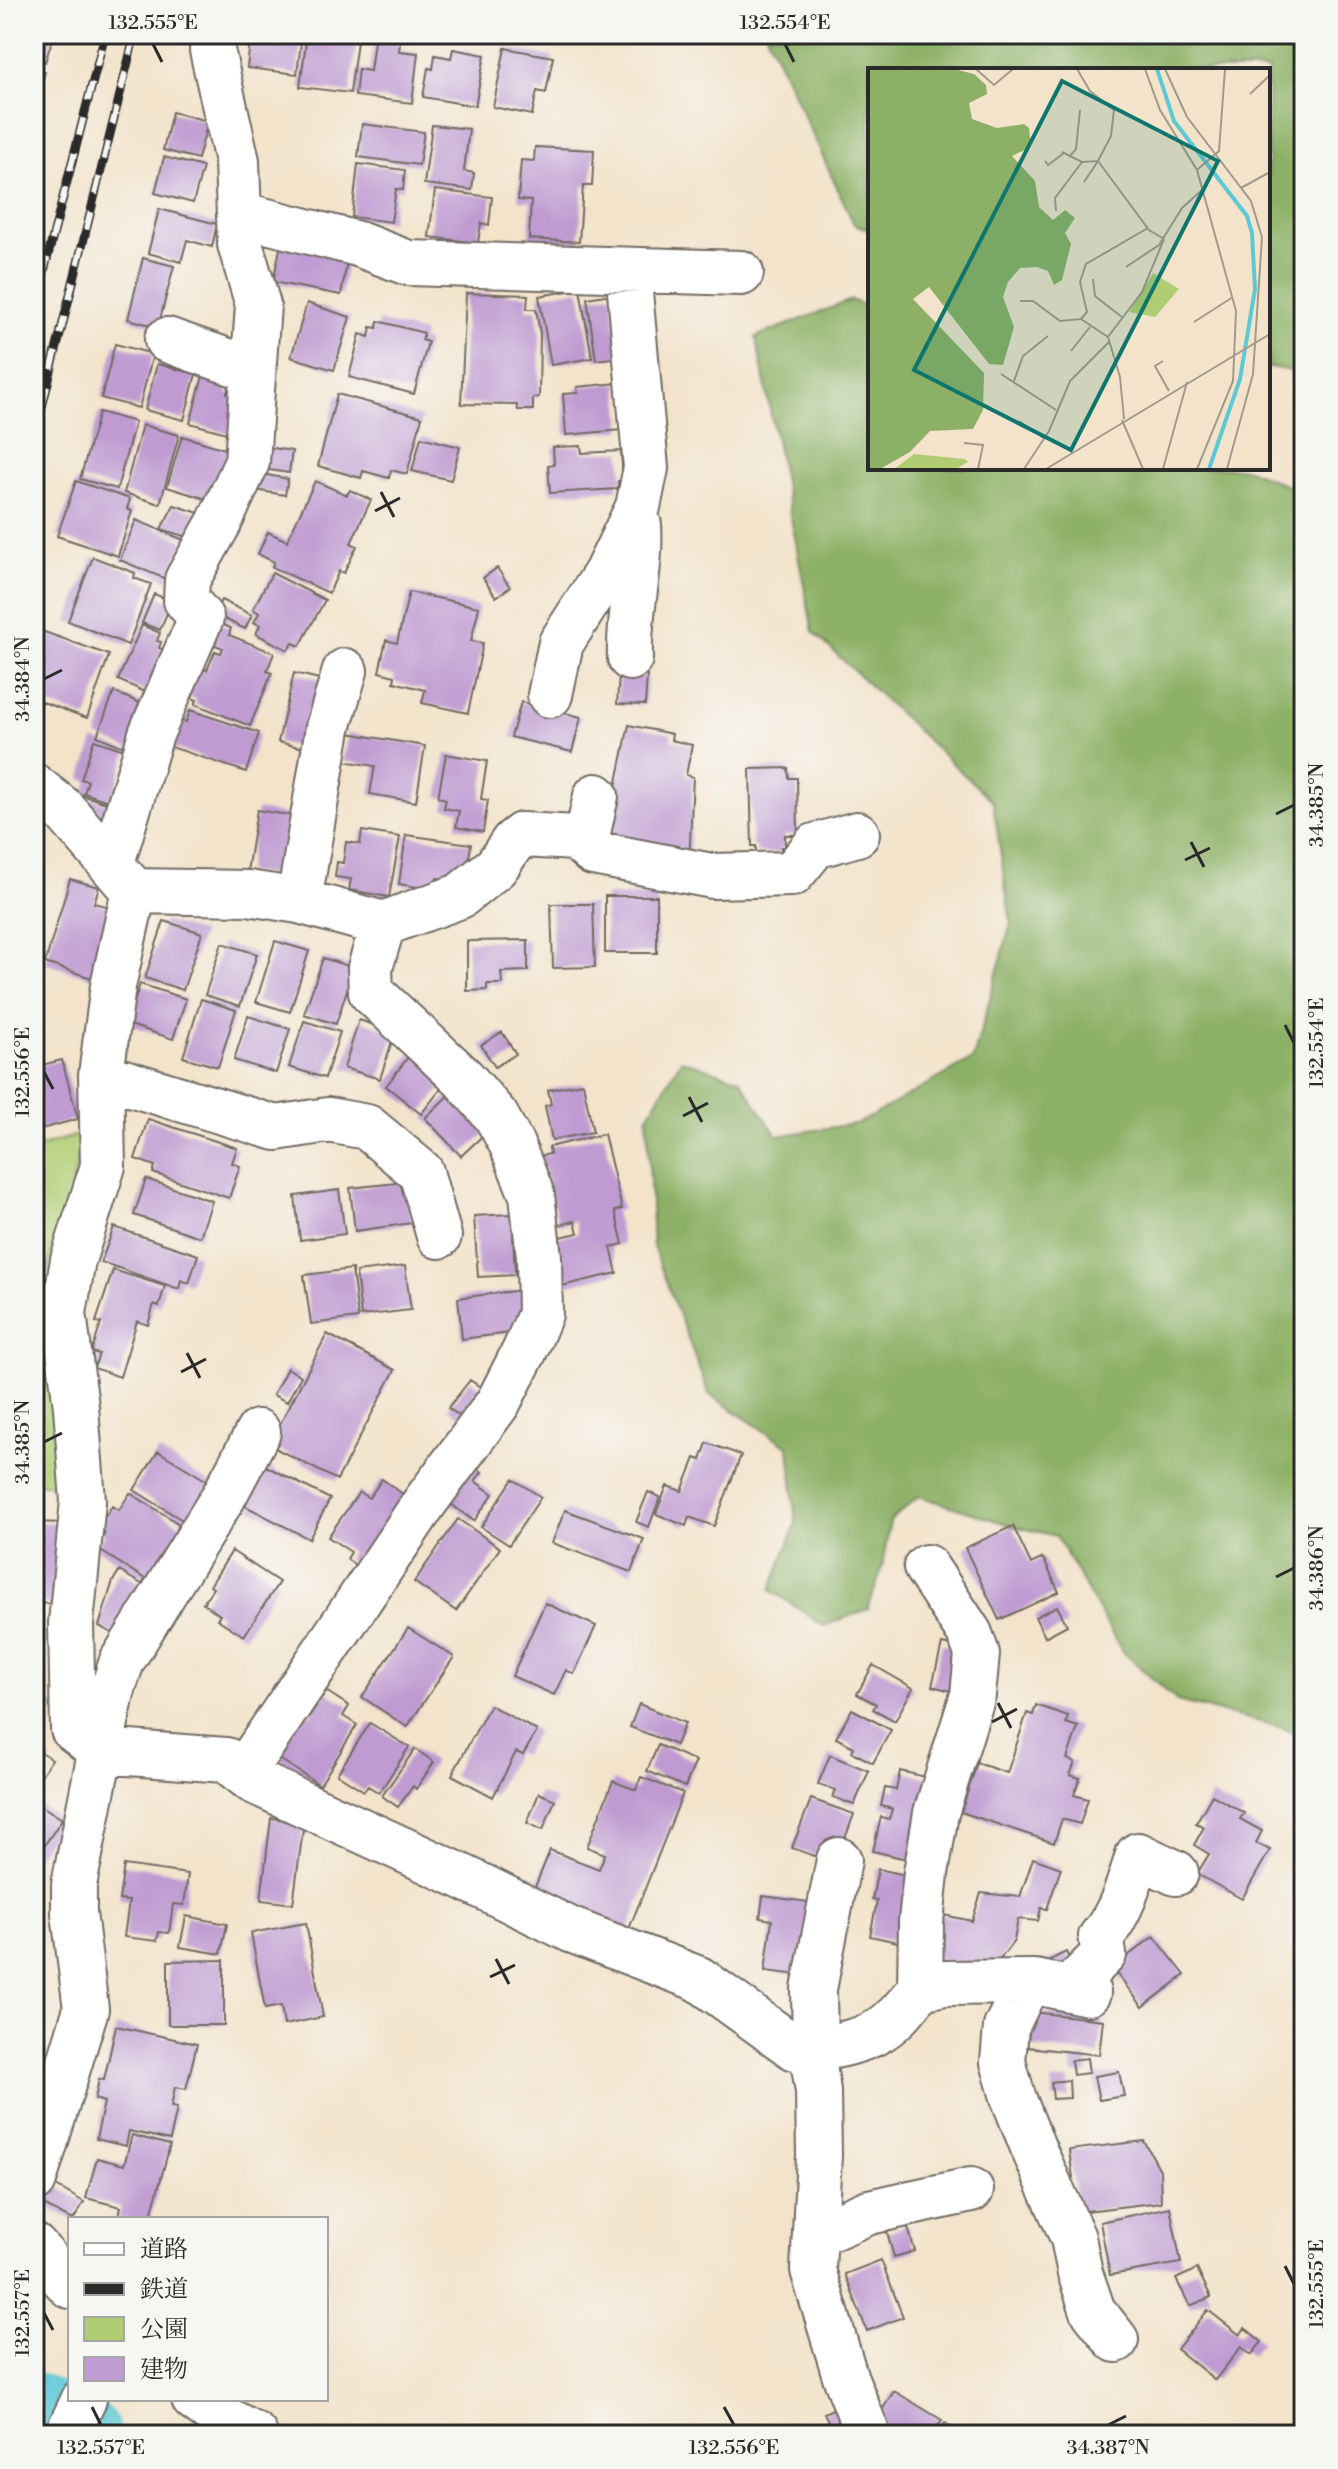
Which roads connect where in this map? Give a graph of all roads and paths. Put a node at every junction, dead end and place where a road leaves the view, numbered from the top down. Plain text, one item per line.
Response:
1 (213, 34) edge
2 (239, 214) junction
3 (628, 270) junction
4 (741, 273) dead end
5 (167, 340) dead end
6 (253, 370) junction
7 (638, 507) junction
8 (630, 658) dead end
9 (345, 671) dead end
10 (550, 695) dead end
11 (34, 786) edge
12 (596, 796) dead end
13 (857, 834) dead end
14 (585, 846) junction
15 (123, 877) junction
16 (299, 901) junction
17 (383, 924) junction
18 (101, 1075) junction
19 (439, 1236) dead end
20 (258, 1432) dead end
21 (926, 1567) dead end
22 (101, 1751) junction
23 (243, 1773) junction
24 (839, 1860) dead end
25 (1176, 1873) dead end
26 (920, 1988) junction
27 (1062, 1988) junction
28 (815, 2050) junction
29 (34, 2180) edge
30 (971, 2190) dead end
31 (815, 2235) junction
32 (34, 2246) edge
33 (68, 2284) edge
34 (1116, 2340) dead end
35 (83, 2401) edge
36 (197, 2401) edge
37 (67, 2435) edge
38 (255, 2435) edge
39 (868, 2435) edge

1 - 2 street
2 - 3 street
2 - 6 street
3 - 4 street
3 - 7 street
5 - 6 street
6 - 15 street
7 - 8 street
7 - 10 street
9 - 16 street
11 - 15 street
12 - 14 street
13 - 14 street
14 - 17 street
15 - 16 street
15 - 18 street
16 - 17 street
17 - 23 street
18 - 19 street
18 - 22 street
20 - 22 street
21 - 26 street
22 - 23 street
22 - 29 street
23 - 28 street
24 - 28 street
25 - 27 street
26 - 27 street
26 - 28 street
27 - 34 street
28 - 31 street
30 - 31 street
31 - 39 street
32 - 33 street
35 - 37 street
36 - 38 street

